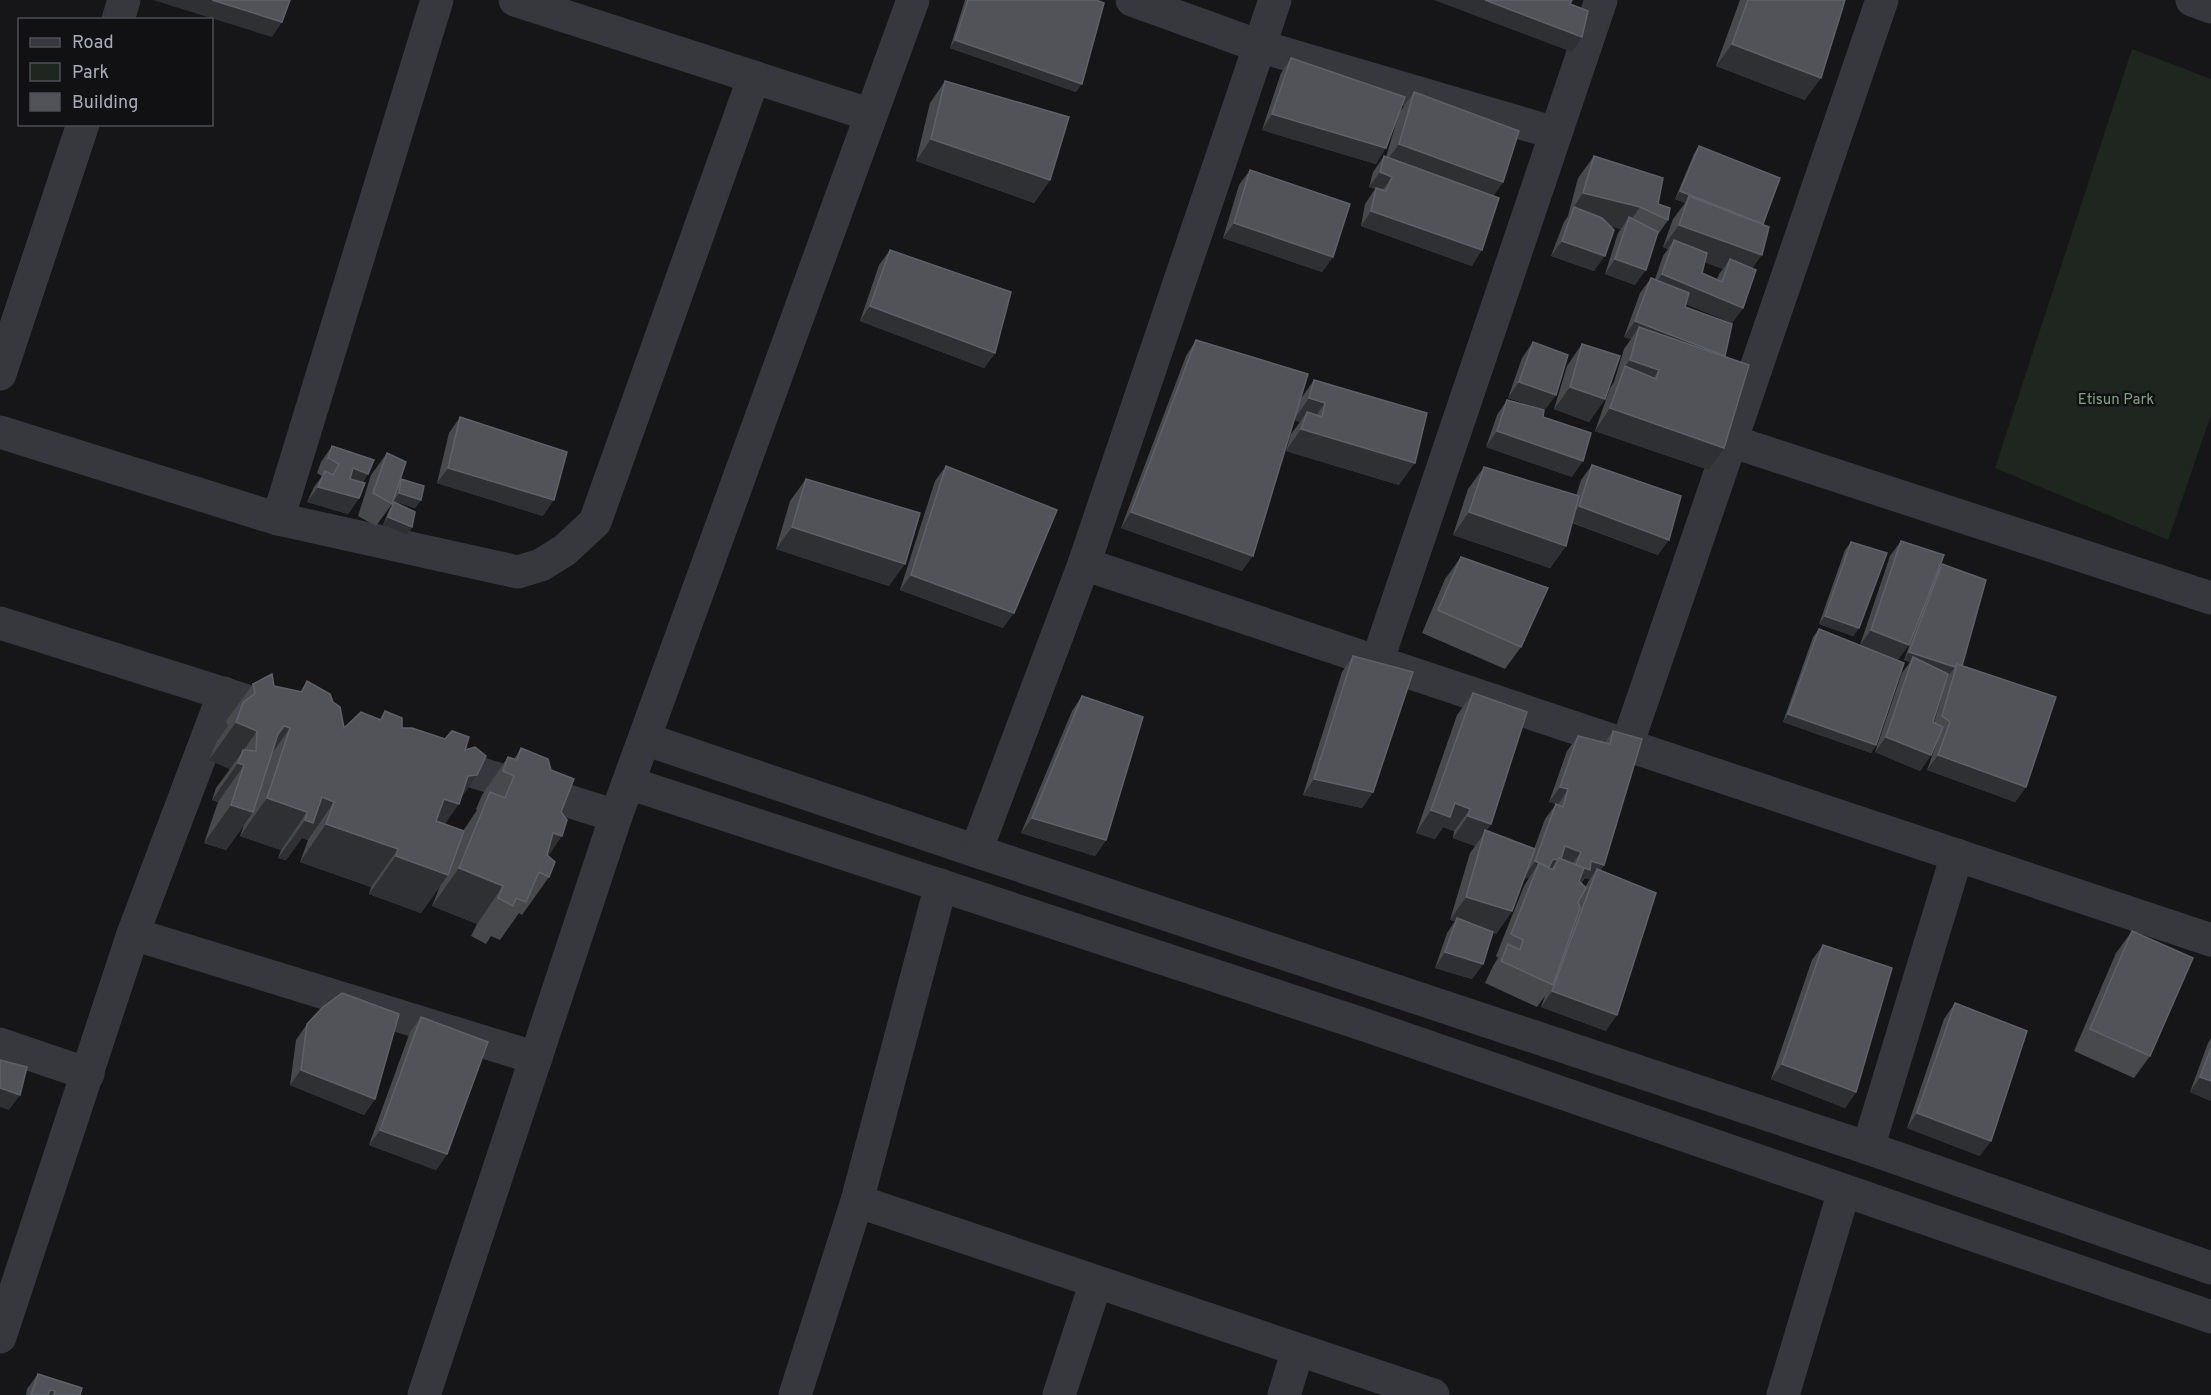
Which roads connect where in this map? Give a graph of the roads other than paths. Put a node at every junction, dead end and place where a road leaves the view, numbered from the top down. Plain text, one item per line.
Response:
1 (124, 0) edge
2 (437, 0) edge
3 (515, 0) edge
4 (913, 0) edge
5 (1132, 0) edge
6 (1275, 0) edge
7 (1601, 0) edge
8 (1882, 0) edge
9 (2192, 0) edge
10 (2211, 7) edge
11 (119, 18) edge
12 (1259, 46) junction
13 (754, 77) junction
14 (871, 115) junction
15 (82, 126) edge
16 (1555, 133) junction
17 (0, 374) edge
18 (0, 432) edge
19 (1731, 441) junction
20 (278, 519) junction
21 (1084, 564) junction
22 (2211, 598) edge
23 (0, 623) edge
24 (1377, 662) junction
25 (224, 693) junction
26 (269, 707) edge
27 (645, 739) junction
28 (1627, 745) junction
29 (414, 753) edge
30 (629, 783) junction
31 (616, 816) junction
32 (976, 851) junction
33 (1957, 855) junction
34 (942, 885) junction
35 (133, 934) junction
36 (2211, 940) edge
37 (0, 1044) edge
38 (536, 1058) junction
39 (88, 1074) junction
40 (1868, 1148) junction
41 (1844, 1191) junction
42 (857, 1201) junction
43 (2211, 1268) edge
44 (1096, 1282) junction
45 (2211, 1317) edge
46 (0, 1337) edge
47 (1298, 1350) junction
48 (424, 1395) edge
49 (795, 1395) edge
50 (1059, 1395) edge
51 (1284, 1395) edge
52 (1433, 1395) edge
53 (1783, 1395) edge

1 - 11 street
2 - 20 street
3 - 13 street
4 - 14 street
5 - 12 street
6 - 12 street
7 - 16 street
8 - 19 street
9 - 10 street
12 - 16 street
12 - 21 street
13 - 14 street
13 - 20 street
14 - 27 street
15 - 17 street
16 - 24 street
18 - 20 street
19 - 22 street
19 - 28 street
21 - 24 street
21 - 32 street
23 - 25 street
24 - 28 street
25 - 26 street
25 - 35 street
27 - 30 street
27 - 32 street
28 - 33 street
29 - 31 street
30 - 31 street
30 - 34 street
31 - 38 street
32 - 40 street
33 - 36 street
33 - 40 street
34 - 41 street
34 - 42 street
35 - 38 street
35 - 39 street
37 - 39 street
38 - 48 street
39 - 46 street
40 - 43 street
41 - 45 street
41 - 53 street
42 - 44 street
42 - 49 street
44 - 47 street
44 - 50 street
47 - 51 street
47 - 52 street

